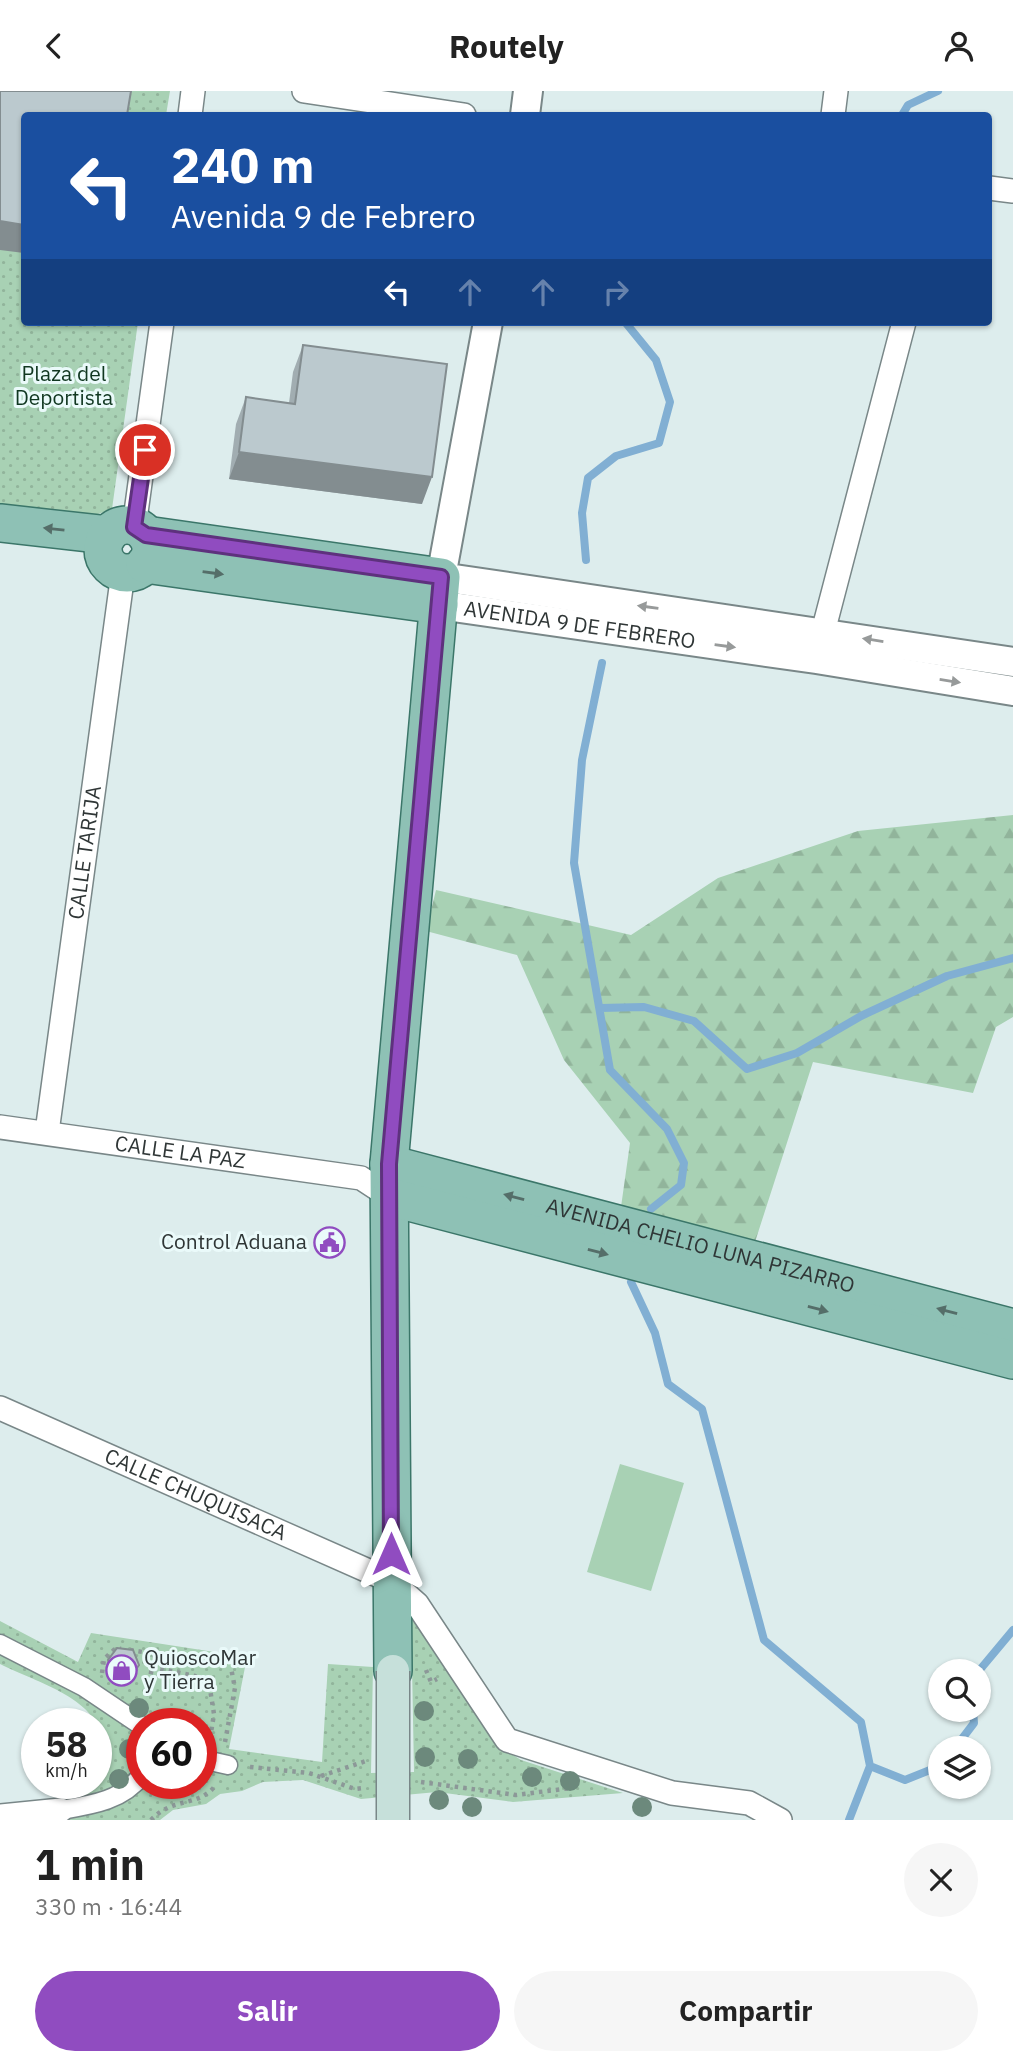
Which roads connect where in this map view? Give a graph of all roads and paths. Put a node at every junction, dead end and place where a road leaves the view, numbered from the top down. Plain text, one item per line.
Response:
1 (193, 91) edge
2 (304, 91) edge
3 (528, 91) edge
4 (836, 91) edge
5 (190, 112) edge
6 (444, 112) edge
7 (525, 112) edge
8 (832, 112) edge
9 (992, 188) edge
10 (1013, 191) edge
11 (161, 326) edge
12 (487, 326) edge
13 (903, 326) edge
14 (0, 523) edge
15 (0, 548) edge
16 (127, 548) junction
17 (440, 591) junction
18 (820, 646) junction
19 (1013, 662) edge
20 (1013, 691) edge
21 (0, 1127) edge
22 (47, 1132) junction
23 (380, 1180) junction
24 (1013, 1328) edge
25 (1013, 1360) edge
26 (0, 1408) edge
27 (391, 1581) junction
28 (0, 1644) edge
29 (152, 1667) junction
30 (231, 1668) dead end
31 (393, 1671) joint
32 (146, 1696) dead end
33 (99, 1697) junction
34 (213, 1708) edge
35 (126, 1715) edge
36 (217, 1751) edge
37 (394, 1752) junction
38 (321, 1777) dead end
39 (126, 1790) edge
40 (188, 1799) edge
41 (61, 1810) joint
42 (0, 1816) edge
43 (151, 1820) edge
44 (393, 1820) edge
45 (780, 1820) edge

1 - 5 street
2 - 6 street
3 - 7 street
4 - 8 street
9 - 10 street
11 - 16 street, CALLE TARIJA
12 - 17 street
13 - 18 street
16 -> 14 main road, AVENIDA 9 DE FEBRERO
15 - 16 main road, AVENIDA 9 DE FEBRERO
16 - 17 main road, AVENIDA 9 DE FEBRERO
16 - 22 street, CALLE TARIJA
17 - 18 street, AVENIDA 9 DE FEBRERO
17 - 23 main road
19 -> 18 street, AVENIDA 9 DE FEBRERO
18 -> 20 street, AVENIDA 9 DE FEBRERO
21 - 22 street, CALLE LA PAZ
22 - 23 street, CALLE LA PAZ
24 -> 23 main road, AVENIDA CHELIO LUNA PIZARRO
23 -> 25 main road, AVENIDA CHELIO LUNA PIZARRO
23 - 27 main road
26 - 27 street, CALLE CHUQUISACA
27 - 31 main road
27 - 45 street, CALLE CHUQUISACA
28 - 33 street
29 - 32 path
29 - 33 path
29 - 34 path
30 - 36 path
31 - 37 main road, bridge
33 - 35 street
37 - 38 path
37 - 44 main road, bridge
39 - 41 street
40 - 43 path
41 - 42 street

